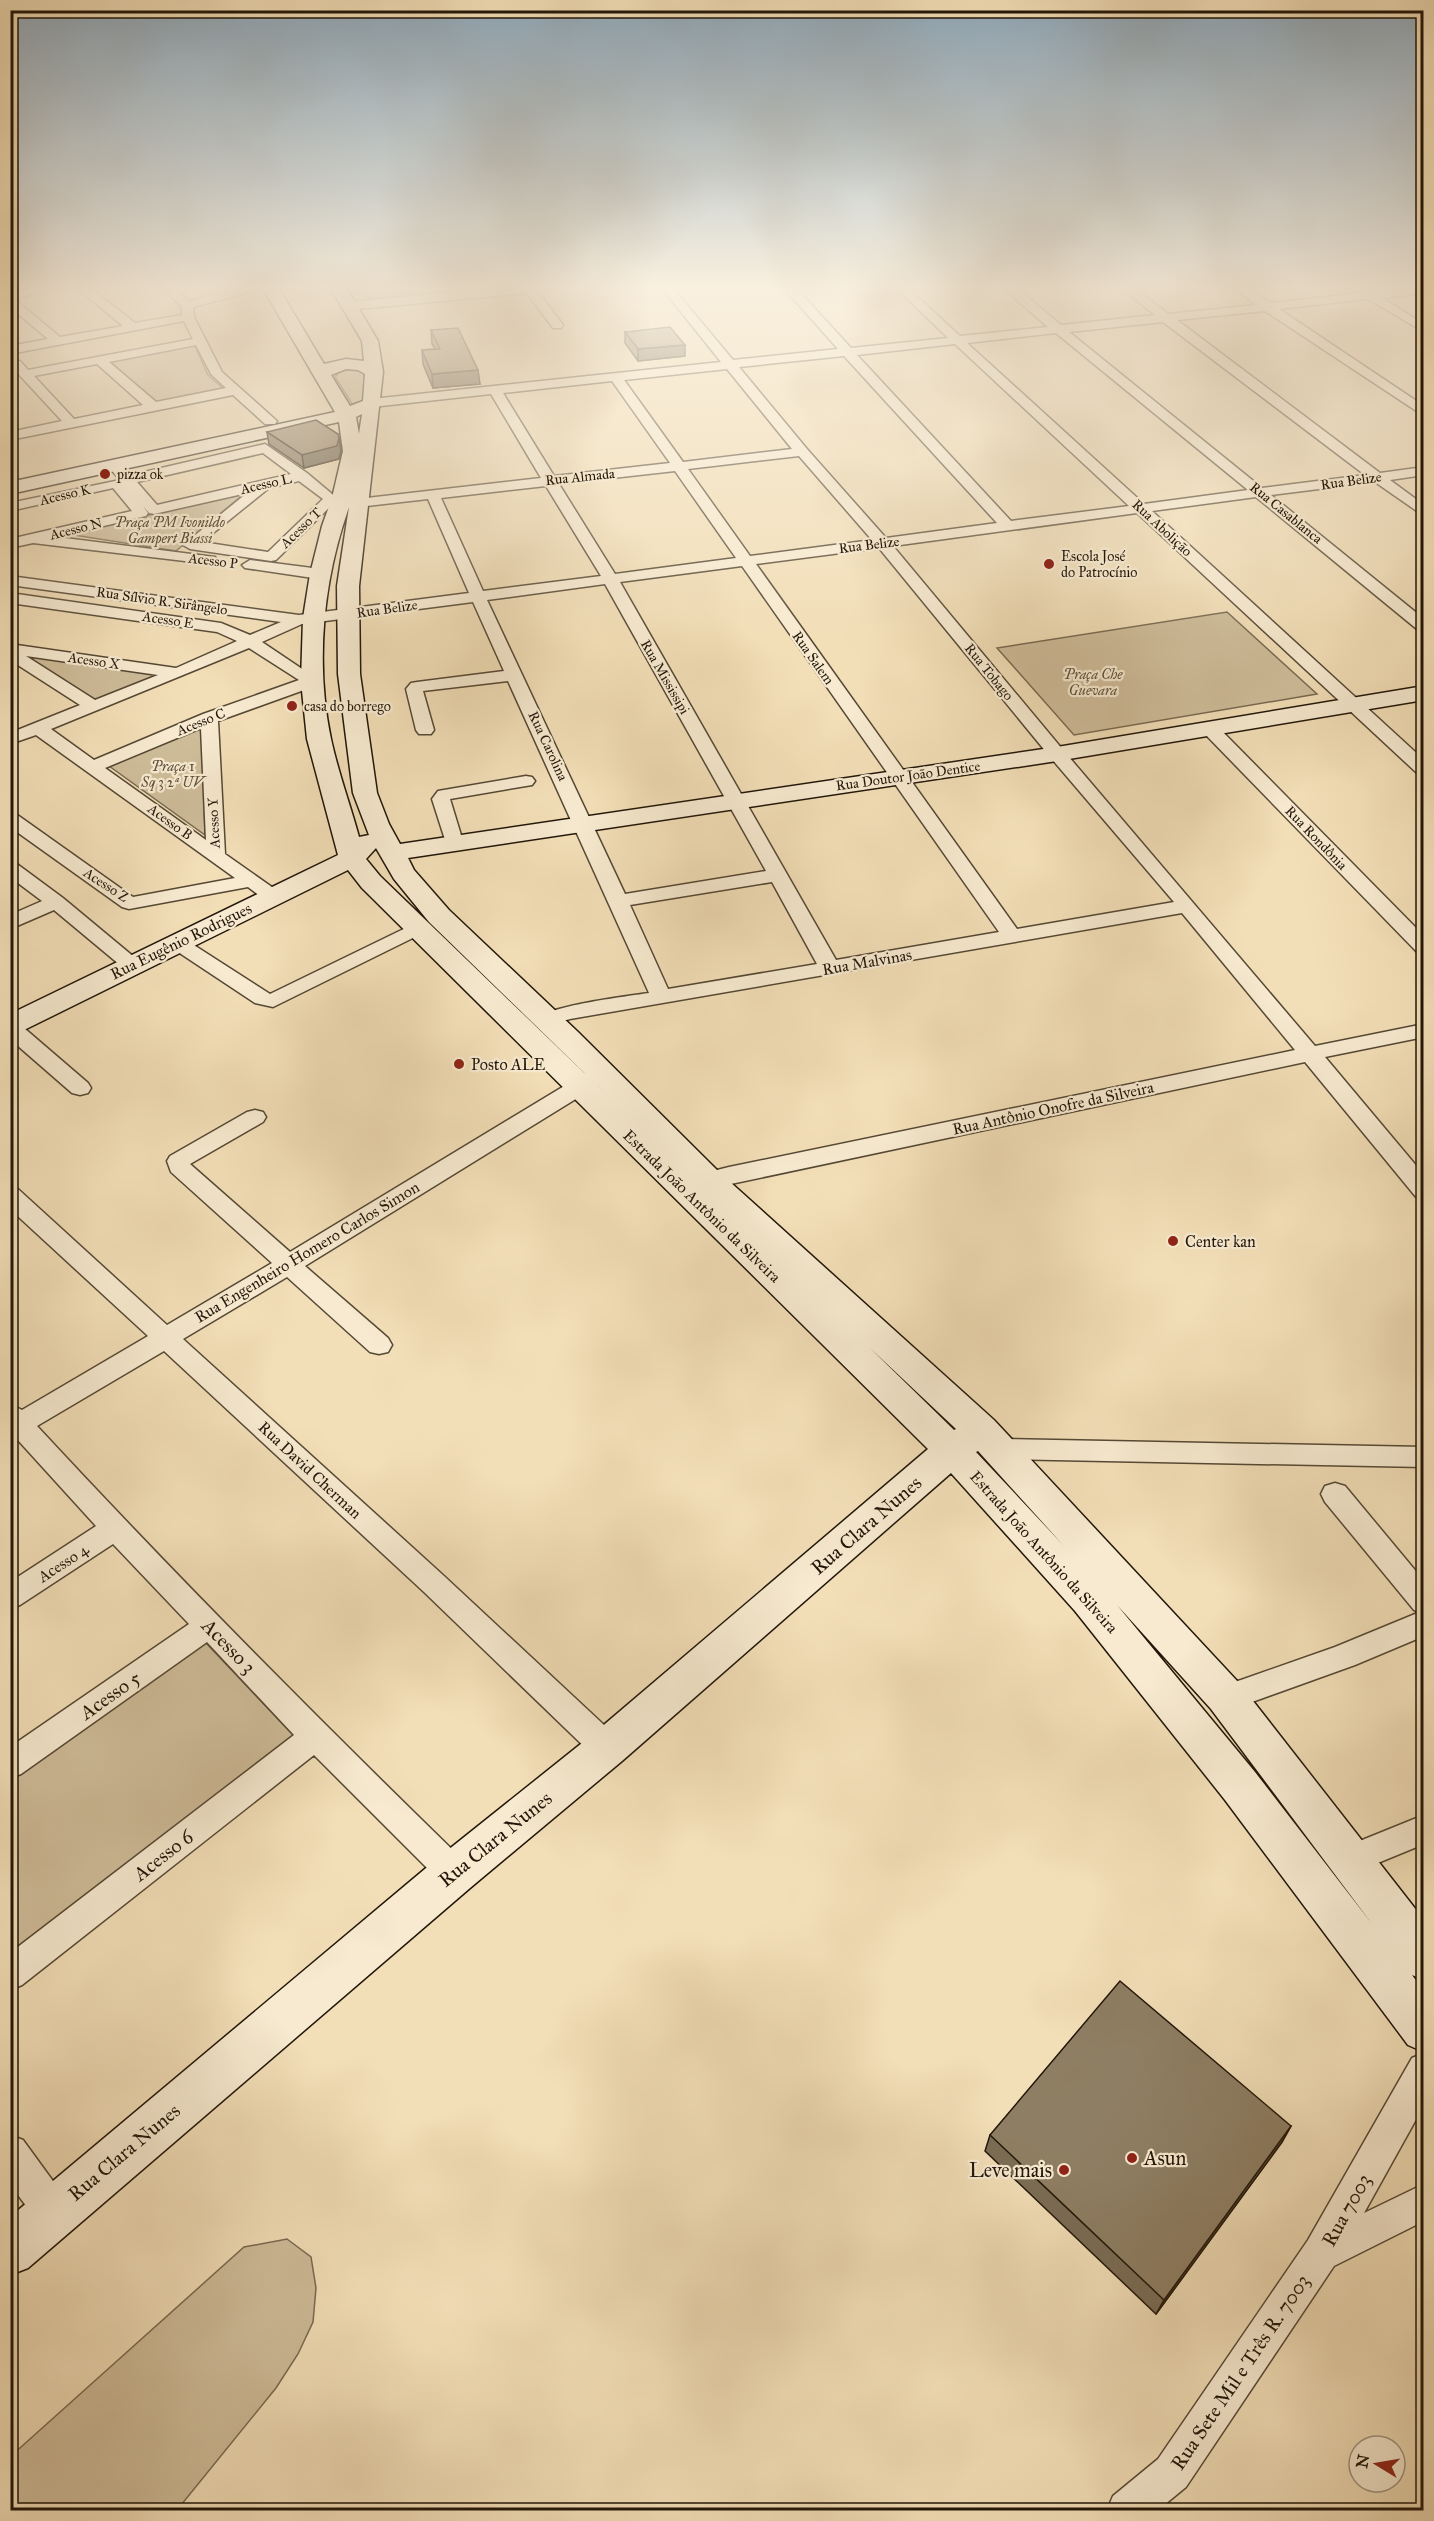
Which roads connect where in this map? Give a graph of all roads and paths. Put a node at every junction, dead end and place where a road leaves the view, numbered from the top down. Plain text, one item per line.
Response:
1 (54, 405) edge
2 (159, 405) edge
3 (252, 405) edge
4 (344, 405) edge
5 (357, 405) edge
6 (405, 405) edge
7 (503, 405) edge
8 (636, 405) edge
9 (764, 405) edge
10 (895, 405) edge
11 (1028, 405) edge
12 (1152, 405) edge
13 (1281, 405) edge
14 (152, 406) joint
15 (352, 414) junction
16 (270, 421) junction
17 (71, 423) junction
18 (10, 436) edge
19 (248, 436) junction
20 (265, 448) junction
21 (802, 452) junction
22 (115, 466) junction
23 (680, 466) junction
24 (1424, 471) edge
25 (302, 476) junction
26 (10, 477) edge
27 (1377, 477) junction
28 (129, 480) junction
29 (549, 481) junction
30 (266, 484) junction
31 (10, 488) edge
32 (1262, 493) junction
33 (433, 495) junction
34 (344, 500) junction
35 (10, 507) edge
36 (1143, 509) junction
37 (148, 511) junction
38 (1424, 512) edge
39 (1008, 527) junction
40 (35, 538) junction
41 (883, 543) junction
42 (10, 544) edge
43 (745, 560) junction
44 (320, 574) junction
45 (609, 578) junction
46 (10, 580) edge
47 (477, 596) junction
48 (17, 599) edge
49 (10, 613) edge
50 (347, 614) junction
51 (309, 622) junction
52 (1424, 627) edge
53 (249, 641) junction
54 (10, 651) edge
55 (177, 673) junction
56 (349, 674) junction
57 (514, 675) junction
58 (312, 681) junction
59 (1424, 693) edge
60 (1353, 705) junction
61 (93, 706) junction
62 (210, 718) junction
63 (38, 728) junction
64 (1209, 728) junction
65 (425, 730) dead end
66 (10, 739) edge
67 (1057, 754) junction
68 (92, 767) junction
69 (1424, 770) edge
70 (898, 778) junction
71 (526, 781) dead end
72 (735, 801) junction
73 (10, 818) edge
74 (585, 823) junction
75 (376, 824) junction
76 (455, 845) junction
77 (393, 854) junction
78 (216, 855) junction
79 (352, 858) junction
80 (10, 868) edge
81 (777, 875) junction
82 (262, 888) junction
83 (620, 901) junction
84 (56, 902) junction
85 (1187, 906) junction
86 (10, 923) edge
87 (418, 928) junction
88 (1012, 937) junction
89 (179, 944) junction
90 (1424, 948) edge
91 (133, 966) junction
92 (830, 968) junction
93 (501, 992) junction
94 (661, 996) junction
95 (10, 1027) edge
96 (1424, 1030) edge
97 (553, 1035) junction
98 (1312, 1055) junction
99 (591, 1079) junction
100 (80, 1088) dead end
101 (255, 1117) dead end
102 (695, 1184) junction
103 (1424, 1191) edge
104 (10, 1195) edge
105 (290, 1264) junction
106 (165, 1337) junction
107 (379, 1345) dead end
108 (14, 1423) edge
109 (978, 1443) junction
110 (1424, 1457) edge
111 (1335, 1494) dead end
112 (115, 1528) junction
113 (10, 1597) edge
114 (1424, 1602) edge
115 (1424, 1623) edge
116 (210, 1625) junction
117 (1225, 1696) junction
118 (315, 1736) junction
119 (607, 1748) junction
120 (10, 1764) edge
121 (1424, 1829) edge
122 (1351, 1859) junction
123 (454, 1873) junction
124 (1424, 1959) edge
125 (10, 1974) edge
126 (1424, 2029) edge
127 (1424, 2070) edge
128 (10, 2153) edge
129 (1424, 2202) edge
130 (53, 2212) junction
131 (10, 2250) edge
132 (1321, 2253) junction
133 (1127, 2511) edge

1 - 17 street
2 - 14 street
3 - 16 street
4 - 15 main road
5 - 15 main road, Estrada João Antônio da Silveira
6 - 15 street
7 - 29 street, Rua Mississipi
8 - 23 street, Rua Salem
9 - 21 street, Rua Tobago
10 - 39 street
11 - 36 street, Rua Abolição
12 - 32 street, Rua Casablanca
13 - 27 street
14 - 17 street
15 - 16 main road
15 - 19 main road
15 - 34 main road, Estrada João Antônio da Silveira
16 - 26 main road
17 - 18 street
19 - 20 street, Acesso L
19 - 22 main road
20 - 25 street, Acesso L
20 - 28 street
21 - 23 street, Rua Almada
21 - 41 street, Rua Tobago
22 - 28 street
22 - 31 main road
23 - 29 street, Rua Almada
23 - 43 street, Rua Salem
24 - 27 street, Rua Belize
25 - 30 street, Acesso L
25 - 34 street, Acesso T
27 - 32 street, Rua Belize
27 - 38 street
28 - 37 street
29 - 33 street, Rua Almada
29 - 45 street, Rua Mississipi
30 - 34 street, Acesso T
30 - 37 street, Acesso L
32 - 36 street, Rua Belize
32 - 52 street, Rua Casablanca
33 - 34 street, Rua Almada
33 - 47 street, Rua Carolina
34 - 44 main road, Estrada João Antônio da Silveira
34 - 50 main road, Estrada João Antônio da Silveira
35 - 37 street, Acesso K
36 - 39 street, Rua Belize
36 - 60 street, Rua Abolição
37 - 40 street, Acesso N
39 - 41 street, Rua Belize
40 - 42 street, Acesso N
40 - 44 street, Acesso P
41 - 43 street, Rua Belize
41 - 67 street, Rua Tobago
43 - 45 street, Rua Belize
43 - 70 street, Rua Salem
44 - 51 main road, Estrada João Antônio da Silveira
45 - 47 street, Rua Belize
45 - 72 street, Rua Mississipi
46 - 51 street, Rua Sílvio R. Sirângelo
47 - 50 street, Rua Belize
47 - 57 street, Rua Carolina
48 - 49 street
48 - 53 street, Acesso E
50 - 51 street, Rua Belize
50 - 56 main road, Estrada João Antônio da Silveira
51 - 53 street, Rua Belize
51 - 56 main road
51 - 58 main road, Estrada João Antônio da Silveira
53 - 55 street, Rua Belize
53 - 58 street, Acesso E
54 - 55 street, Acesso X
54 - 61 street
55 - 61 street, Rua Belize
56 - 75 main road, Estrada João Antônio da Silveira
57 - 65 street
57 - 74 street, Rua Carolina
58 - 62 street, Acesso C
58 - 79 main road, Estrada João Antônio da Silveira
59 - 60 main road, Rua Doutor João Dentice
60 - 64 main road, Rua Doutor João Dentice
60 - 69 street, Rua Abolição
61 - 63 street, Rua Belize
62 - 68 street, Acesso C
62 - 78 street, Acesso Y
63 - 66 street, Rua Belize
63 - 68 street, Acesso B
64 - 67 main road, Rua Doutor João Dentice
64 - 90 street, Rua Rondônia
67 - 70 main road, Rua Doutor João Dentice
67 - 85 street, Rua Tobago
68 - 78 street, Acesso B
70 - 72 main road, Rua Doutor João Dentice
70 - 88 street, Rua Salem
71 - 76 street
72 - 74 main road, Rua Doutor João Dentice
72 - 81 street, Rua Mississipi
73 - 82 street, Acesso Z
74 - 76 main road, Rua Doutor João Dentice
74 - 83 street, Rua Carolina
75 - 77 main road, Estrada João Antônio da Silveira
75 - 79 main road
76 - 77 main road, Rua Doutor João Dentice
77 - 93 main road, Estrada João Antônio da Silveira
78 - 82 street, Acesso B
79 - 82 main road, Rua Eugênio Rodrigues
79 - 87 main road, Estrada João Antônio da Silveira
80 - 84 street
81 - 83 street
81 - 92 street, Rua Mississipi
82 - 89 main road, Rua Eugênio Rodrigues
83 - 94 street, Rua Carolina
84 - 86 street
84 - 91 street
85 - 88 street, Rua Malvinas
85 - 98 street, Rua Tobago
87 - 89 street
87 - 93 main road, Estrada João Antônio da Silveira
88 - 92 street, Rua Malvinas
89 - 91 main road, Rua Eugênio Rodrigues
91 - 95 main road, Rua Eugênio Rodrigues
92 - 94 street, Rua Malvinas
93 - 97 main road, Estrada João Antônio da Silveira
94 - 97 street, Rua Malvinas
95 - 100 street
96 - 98 street, Rua Antônio Onofre da Silveira
97 - 99 main road, Estrada João Antônio da Silveira
98 - 102 street, Rua Antônio Onofre da Silveira
98 - 103 street, Rua Tobago
99 - 102 main road, Estrada João Antônio da Silveira
99 - 105 street, Rua Engenheiro Homero Carlos Simon
101 - 105 street
102 - 109 main road, Estrada João Antônio da Silveira
104 - 106 street, Rua David Cherman
105 - 106 street, Rua Engenheiro Homero Carlos Simon
105 - 107 street
106 - 108 street, Rua Engenheiro Homero Carlos Simon
106 - 119 street, Rua David Cherman
108 - 112 street, Acesso 3
109 - 110 street
109 - 117 main road, Estrada João Antônio da Silveira
109 - 119 main road, Rua Clara Nunes
109 - 126 main road, Estrada João Antônio da Silveira
111 - 114 street
112 - 113 street, Acesso 4
112 - 116 street, Acesso 3
115 - 117 street
116 - 118 street, Acesso 3
116 - 120 street, Acesso 5
117 - 122 main road, Estrada João Antônio da Silveira
118 - 123 street, Acesso 3
118 - 125 street, Acesso 6
119 - 123 main road, Rua Clara Nunes
121 - 122 street
122 - 124 main road, Estrada João Antônio da Silveira
123 - 130 main road, Rua Clara Nunes
127 - 132 street, Rua 7003
128 - 130 street
129 - 132 street, Rua 7003
130 - 131 main road, Rua Clara Nunes
132 - 133 street, Rua Sete Mil e Três R. 7003

